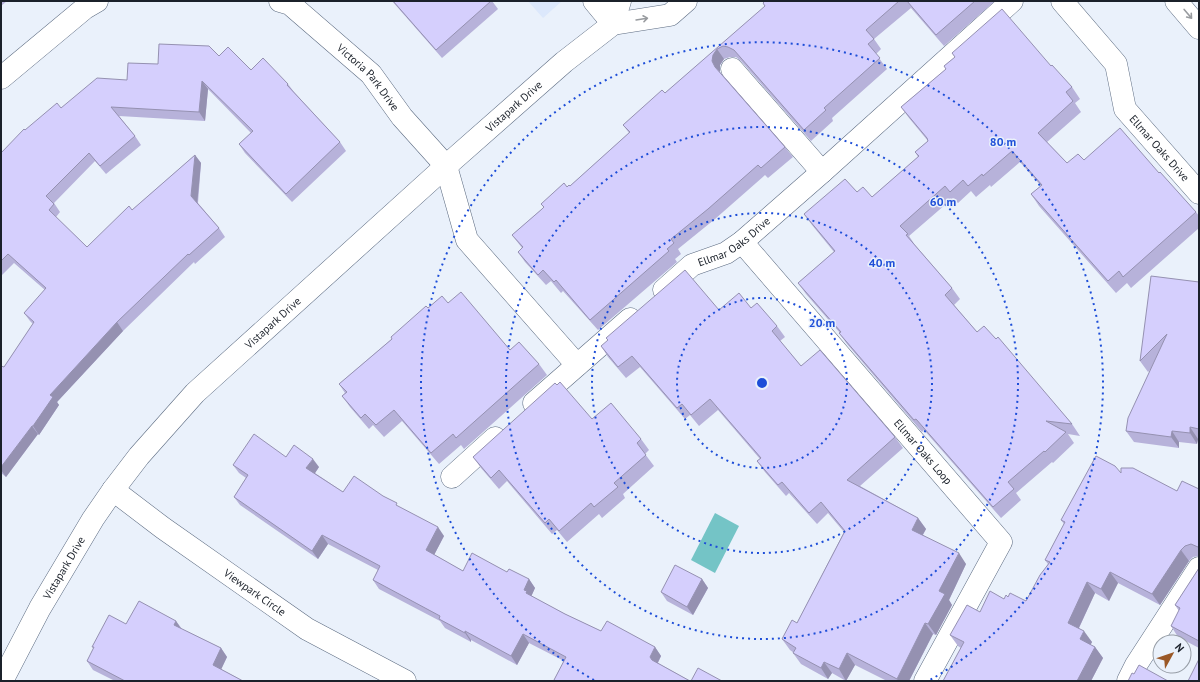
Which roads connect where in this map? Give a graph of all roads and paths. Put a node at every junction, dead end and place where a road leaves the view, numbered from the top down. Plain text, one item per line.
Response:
1 (97, 1) edge
2 (280, 1) edge
3 (594, 1) edge
4 (620, 1) edge
5 (686, 1) edge
6 (1012, 1) edge
7 (1062, 1) edge
8 (1176, 1) edge
9 (614, 24) junction
10 (1199, 28) edge
11 (732, 69) dead end
12 (1, 78) edge
13 (446, 166) junction
14 (822, 172) junction
15 (1199, 193) edge
16 (742, 242) junction
17 (577, 365) junction
18 (452, 477) dead end
19 (113, 490) junction
20 (1199, 568) edge
21 (2, 681) edge
22 (405, 681) edge
23 (925, 681) edge
24 (1128, 681) edge

1 - 12 main road
2 - 13 main road, Victoria Park Drive
3 - 9 main road
4 - 9 main road
9 -> 5 main road, Vistapark Drive
6 - 14 main road, Ellmar Oaks Drive
7 - 15 main road, Ellmar Oaks Drive
8 -> 10 main road
9 - 13 main road, Vistapark Drive
11 - 14 main road
13 - 17 main road
13 - 19 main road, Vistapark Drive
14 - 16 main road, Ellmar Oaks Drive
16 - 17 main road, Ellmar Oaks Drive
16 - 23 main road, Ellmar Oaks Loop
17 - 18 main road, Ellmar Oaks Drive
19 - 21 main road, Vistapark Drive
19 - 22 main road, Viewpark Circle
20 - 24 main road

